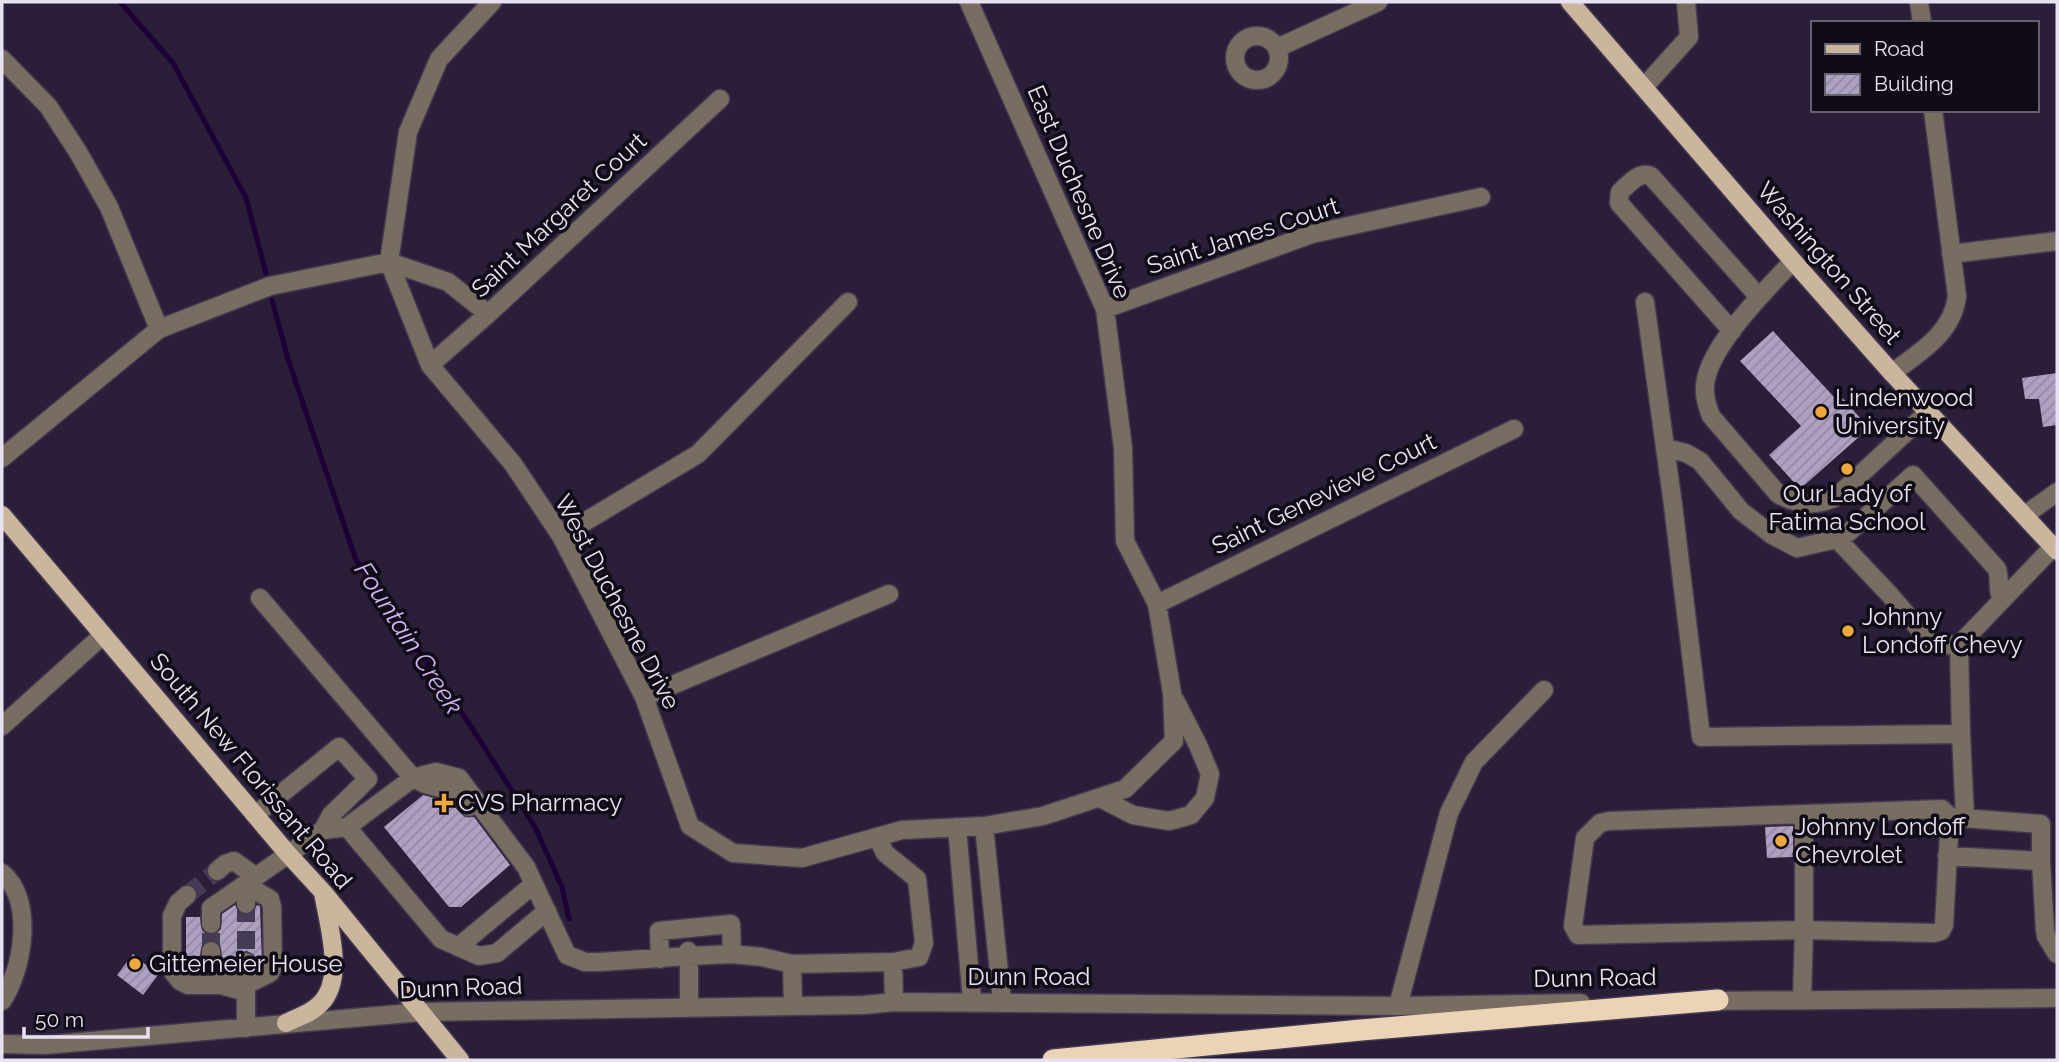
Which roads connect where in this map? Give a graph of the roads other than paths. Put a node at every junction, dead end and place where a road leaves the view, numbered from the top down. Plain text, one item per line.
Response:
1 (492, 2) edge
2 (969, 2) edge
3 (1378, 2) edge
4 (1570, 2) edge
5 (1686, 2) edge
6 (1919, 2) edge
7 (1922, 21) edge
8 (1277, 48) dead end
9 (2, 59) edge
10 (1644, 88) junction
11 (720, 99) dead end
12 (1933, 112) edge
13 (1481, 197) dead end
14 (2057, 241) edge
15 (1951, 254) junction
16 (1793, 261) junction
17 (389, 262) junction
18 (1759, 297) junction
19 (848, 302) dead end
20 (1646, 302) dead end
21 (1105, 309) junction
22 (488, 314) junction
23 (159, 328) junction
24 (1732, 331) junction
25 (430, 365) junction
26 (1892, 373) junction
27 (1928, 412) junction
28 (1514, 429) dead end
29 (1665, 448) junction
30 (2, 458) edge
31 (2057, 492) edge
32 (2, 515) edge
33 (2025, 515) junction
34 (561, 536) junction
35 (1837, 539) junction
36 (2055, 549) edge
37 (889, 594) dead end
38 (260, 598) dead end
39 (2002, 600) junction
40 (1157, 604) junction
41 (103, 635) junction
42 (1959, 645) junction
43 (1544, 691) dead end
44 (1172, 693) junction
45 (644, 697) junction
46 (2, 726) edge
47 (1961, 734) junction
48 (413, 778) junction
49 (1100, 797) junction
50 (1804, 814) junction
51 (255, 815) junction
52 (1957, 818) junction
53 (984, 826) junction
54 (347, 827) junction
55 (957, 827) junction
56 (323, 830) junction
57 (877, 837) junction
58 (288, 854) junction
59 (1948, 856) junction
60 (2041, 861) junction
61 (217, 872) tunnel mouth
62 (2, 873) edge
63 (251, 881) junction
64 (534, 884) junction
65 (323, 892) junction
66 (187, 895) tunnel mouth
67 (246, 904) tunnel mouth
68 (547, 911) junction
69 (211, 924) tunnel mouth
70 (1804, 930) junction
71 (458, 947) junction
72 (211, 951) tunnel mouth
73 (689, 954) junction
74 (732, 954) junction
75 (2057, 954) edge
76 (660, 959) junction
77 (246, 962) tunnel mouth
78 (893, 962) junction
79 (792, 964) junction
80 (246, 988) junction
81 (3, 996) edge
82 (2057, 998) edge
83 (1802, 999) junction
84 (1718, 1000) junction
85 (972, 1001) junction
86 (1002, 1001) junction
87 (894, 1002) junction
88 (793, 1005) junction
89 (1398, 1006) junction
90 (689, 1007) junction
91 (421, 1012) junction
92 (286, 1023) junction
93 (246, 1028) junction
94 (2, 1044) edge
95 (460, 1060) edge
96 (1053, 1060) edge

1 - 17 street
2 - 21 street, East Duchesne Drive
3 - 8 street
4 - 10 main road, Washington Street
5 - 10 street
6 - 7 street
9 - 23 street
10 - 16 main road, Washington Street
11 - 22 street, Saint Margaret Court
12 - 15 street
13 - 21 street, Saint James Court
14 - 15 street
15 - 26 street
16 - 18 street
16 - 26 main road, Washington Street
17 - 22 street
17 - 23 street
17 - 25 street, West Duchesne Drive
18 - 24 street
18 - 24 street
19 - 34 street
20 - 29 street
21 - 40 street, East Duchesne Drive
22 - 25 street, Saint Margaret Court
23 - 30 street
24 - 27 street
25 - 34 street, West Duchesne Drive
26 - 27 main road, Washington Street
27 - 33 main road, Washington Street
28 - 40 street, Saint Genevieve Court
29 - 35 street
29 - 47 street
31 - 33 street
32 - 41 main road, South New Florissant Road
33 - 36 main road, Washington Street
34 - 45 street, West Duchesne Drive
35 - 39 street
35 - 42 street
36 - 39 street
37 - 45 street
38 - 48 street
39 - 42 street
40 - 44 street, East Duchesne Drive
41 - 46 street
41 - 51 main road, South New Florissant Road
42 - 47 street
43 - 89 street
44 - 49 street
44 - 49 street
45 - 57 street, West Duchesne Drive
47 - 52 street
48 - 54 street
48 - 64 street
49 - 53 street
50 - 52 street
50 - 70 street
50 - 70 street
51 - 56 street
51 - 58 main road, South New Florissant Road
52 - 59 street
52 - 60 street
53 - 55 street
53 - 86 street
54 - 56 street
54 - 71 street
55 - 57 street
55 - 85 street
56 - 58 street
57 - 78 street
58 - 63 street
58 - 65 main road, South New Florissant Road
59 - 60 street
59 - 70 street
60 - 75 street
61 - 63 street
62 - 81 street
63 - 67 street
63 - 69 street
63 - 80 street
64 - 68 street
64 - 71 street
65 - 91 main road, South New Florissant Road
65 - 92 main road
66 - 80 street
68 - 71 street
68 - 76 street
70 - 83 street
72 - 80 street
73 - 74 street
73 - 76 street
73 - 90 street
74 - 76 street
74 - 79 street
77 - 80 street
78 - 79 street
78 - 87 street
79 - 88 street
80 - 93 street
82 - 83 street, Dunn Road
83 - 84 street, Dunn Road
84 - 89 street, Dunn Road
84 - 96 highway
85 - 86 street, Dunn Road
85 - 87 street, Dunn Road
86 - 89 street, Dunn Road
87 - 88 street, Dunn Road
88 - 90 street, Dunn Road
90 - 91 street, Dunn Road
91 - 92 street, Dunn Road
91 - 95 main road, South New Florissant Road
92 - 93 street, Dunn Road
93 - 94 street, Dunn Road

